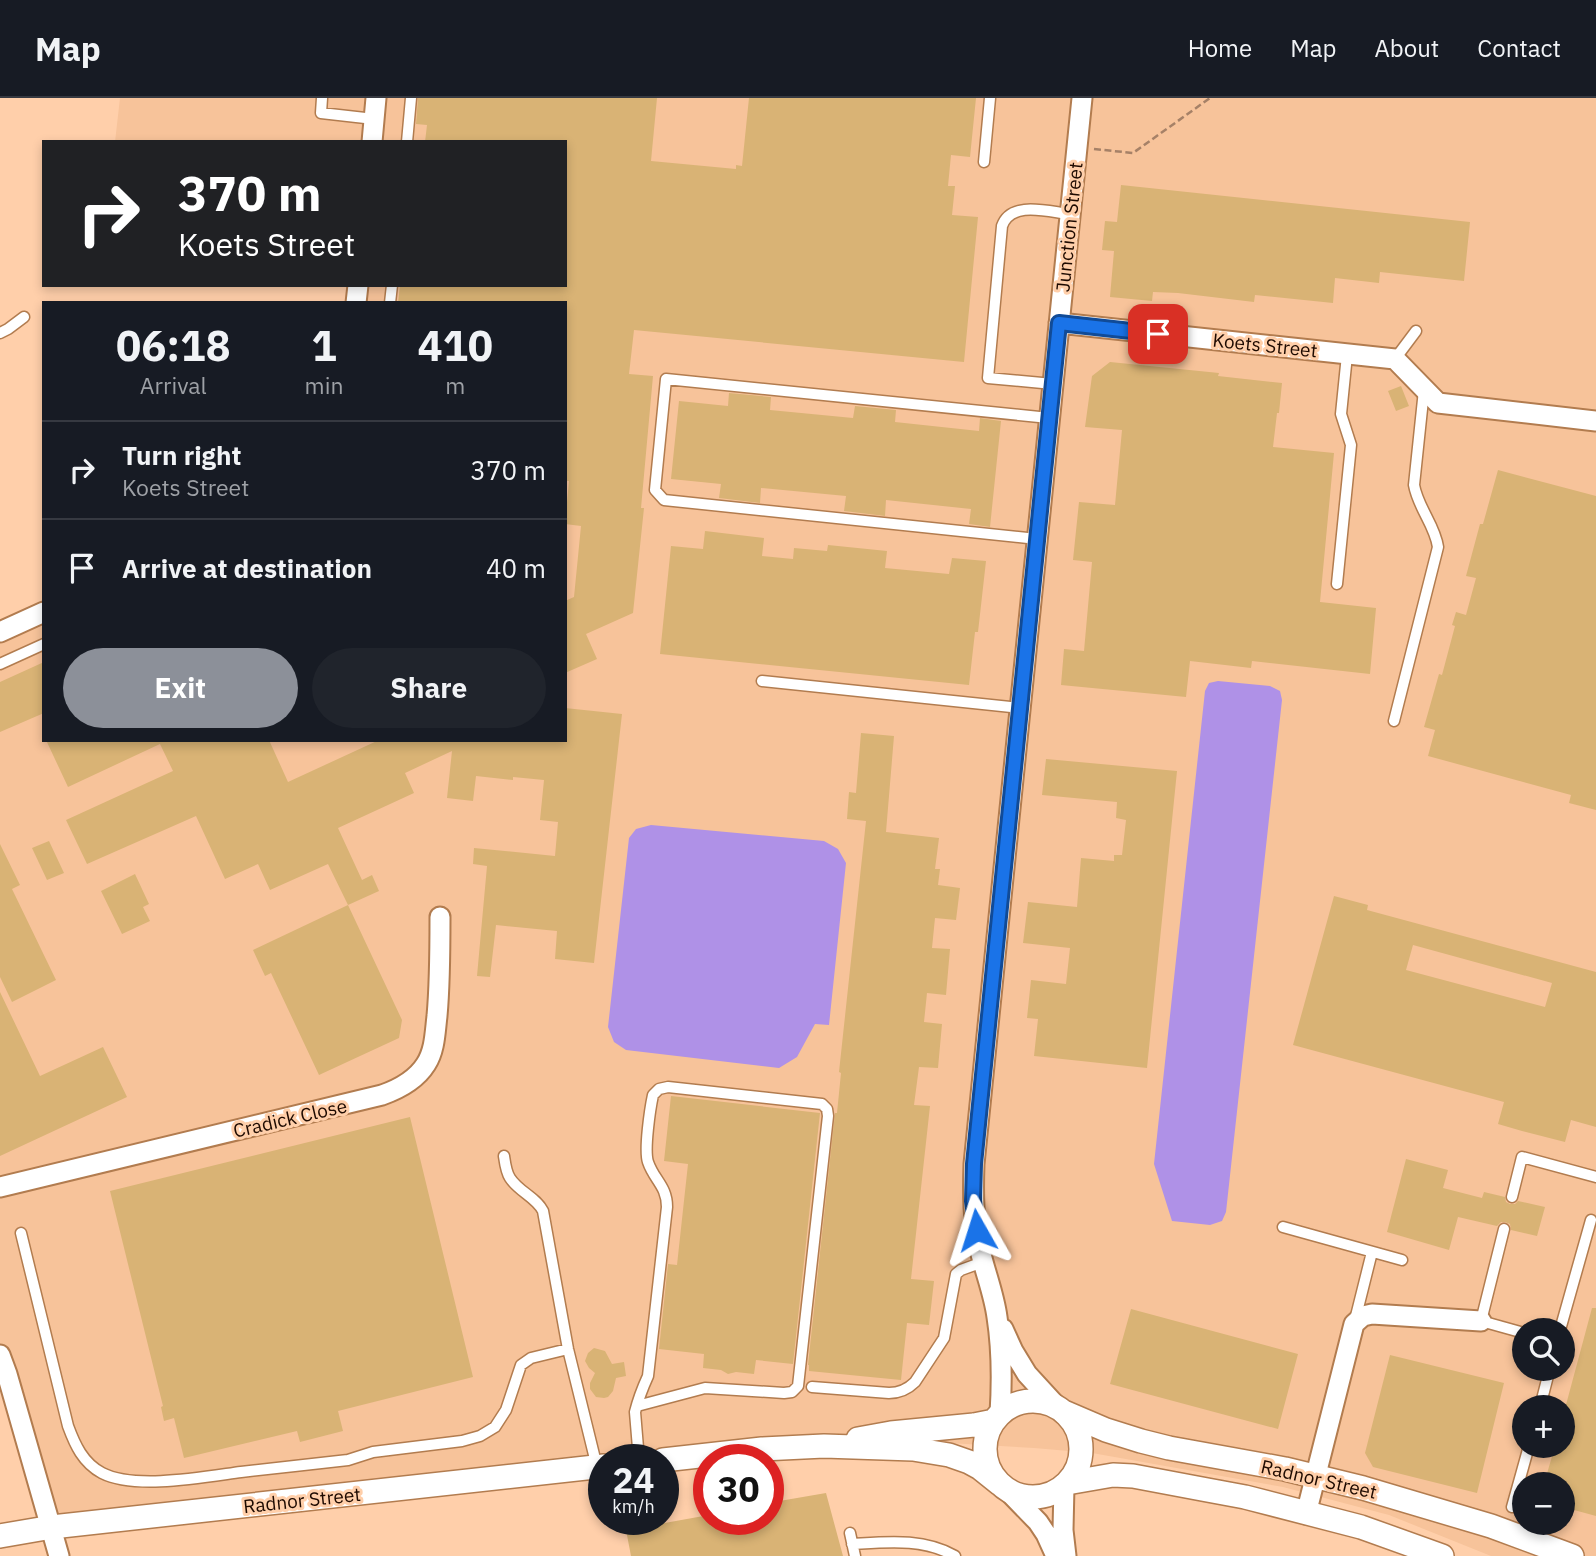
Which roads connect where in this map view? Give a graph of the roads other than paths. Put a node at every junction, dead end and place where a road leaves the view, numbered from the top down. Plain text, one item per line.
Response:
1 (322, 98) edge
2 (376, 98) edge
3 (411, 98) edge
4 (990, 98) edge
5 (1082, 98) edge
6 (374, 119) junction
7 (372, 140) edge
8 (407, 140) edge
9 (984, 162) dead end
10 (1070, 214) junction
11 (24, 317) dead end
12 (1059, 323) junction
13 (1416, 331) dead end
14 (0, 333) edge
15 (1347, 355) junction
16 (1395, 359) junction
17 (1053, 384) junction
18 (1424, 389) junction
19 (1049, 418) junction
20 (1596, 421) edge
21 (1037, 539) junction
22 (1337, 584) dead end
23 (42, 613) edge
24 (0, 632) edge
25 (42, 645) edge
26 (0, 664) edge
27 (762, 681) dead end
28 (1020, 708) junction
29 (1394, 721) dead end
30 (440, 917) dead end
31 (503, 1156) dead end
32 (1596, 1177) edge
33 (0, 1187) edge
34 (1512, 1197) dead end
35 (1591, 1220) dead end
36 (1283, 1227) dead end
37 (1504, 1228) dead end
38 (21, 1233) dead end
39 (1372, 1252) junction
40 (1402, 1260) dead end
41 (983, 1262) junction
42 (997, 1315) junction
43 (1563, 1318) edge
44 (1481, 1321) junction
45 (1354, 1324) junction
46 (1512, 1330) edge
47 (568, 1349) junction
48 (0, 1355) edge
49 (812, 1387) dead end
50 (637, 1406) junction
51 (1062, 1411) junction
52 (997, 1417) junction
53 (595, 1444) edge
54 (637, 1444) edge
55 (824, 1446) junction
56 (679, 1458) edge
57 (588, 1468) edge
58 (1316, 1476) junction
59 (1065, 1484) junction
60 (1002, 1486) junction
61 (1306, 1514) junction
62 (52, 1527) junction
63 (0, 1536) edge
64 (1564, 1554) edge
65 (59, 1556) edge
66 (855, 1556) edge
67 (955, 1556) edge
68 (1056, 1556) edge
69 (1066, 1556) edge
70 (1442, 1556) edge

1 - 6 lane
2 - 6 street
3 - 8 lane
4 - 9 lane
5 - 10 street, Junction Street
6 - 7 street
10 - 12 street, Junction Street
10 - 17 lane
11 - 14 lane
12 - 15 street, Koets Street
12 - 17 street, Junction Street
13 - 16 lane
15 - 16 street, Koets Street
15 - 22 lane
16 - 18 street
17 - 19 street, Junction Street
18 - 20 street
18 - 29 lane
19 - 21 street, Junction Street
19 - 21 lane
21 - 28 street, Junction Street
23 - 24 street
25 - 26 lane
27 - 28 lane
28 - 41 street, Junction Street
30 - 33 street, Cradick Close
31 - 47 lane
32 - 34 lane
35 - 43 lane
36 - 39 lane
37 - 44 lane
38 - 47 lane
39 - 40 lane
39 - 45 lane
41 - 42 street, Junction Street
41 - 49 lane
42 - 51 street, Junction Street
42 - 52 street, Junction Street
44 - 45 street
44 - 46 lane
45 - 58 street
47 - 53 lane
48 - 62 street
50 - 50 lane
50 - 54 lane
51 - 52 street
51 - 58 street, Radnor Street
51 - 59 street
52 - 55 street
52 - 60 street
55 - 56 street
55 - 60 street
57 - 62 street, Radnor Street
58 - 61 street
58 - 64 street, Radnor Street
59 - 60 street
59 - 61 street, Radnor Street
59 - 69 street
60 - 68 street
61 - 70 street, Radnor Street
62 - 63 street, Radnor Street
62 - 65 street
66 - 67 lane

